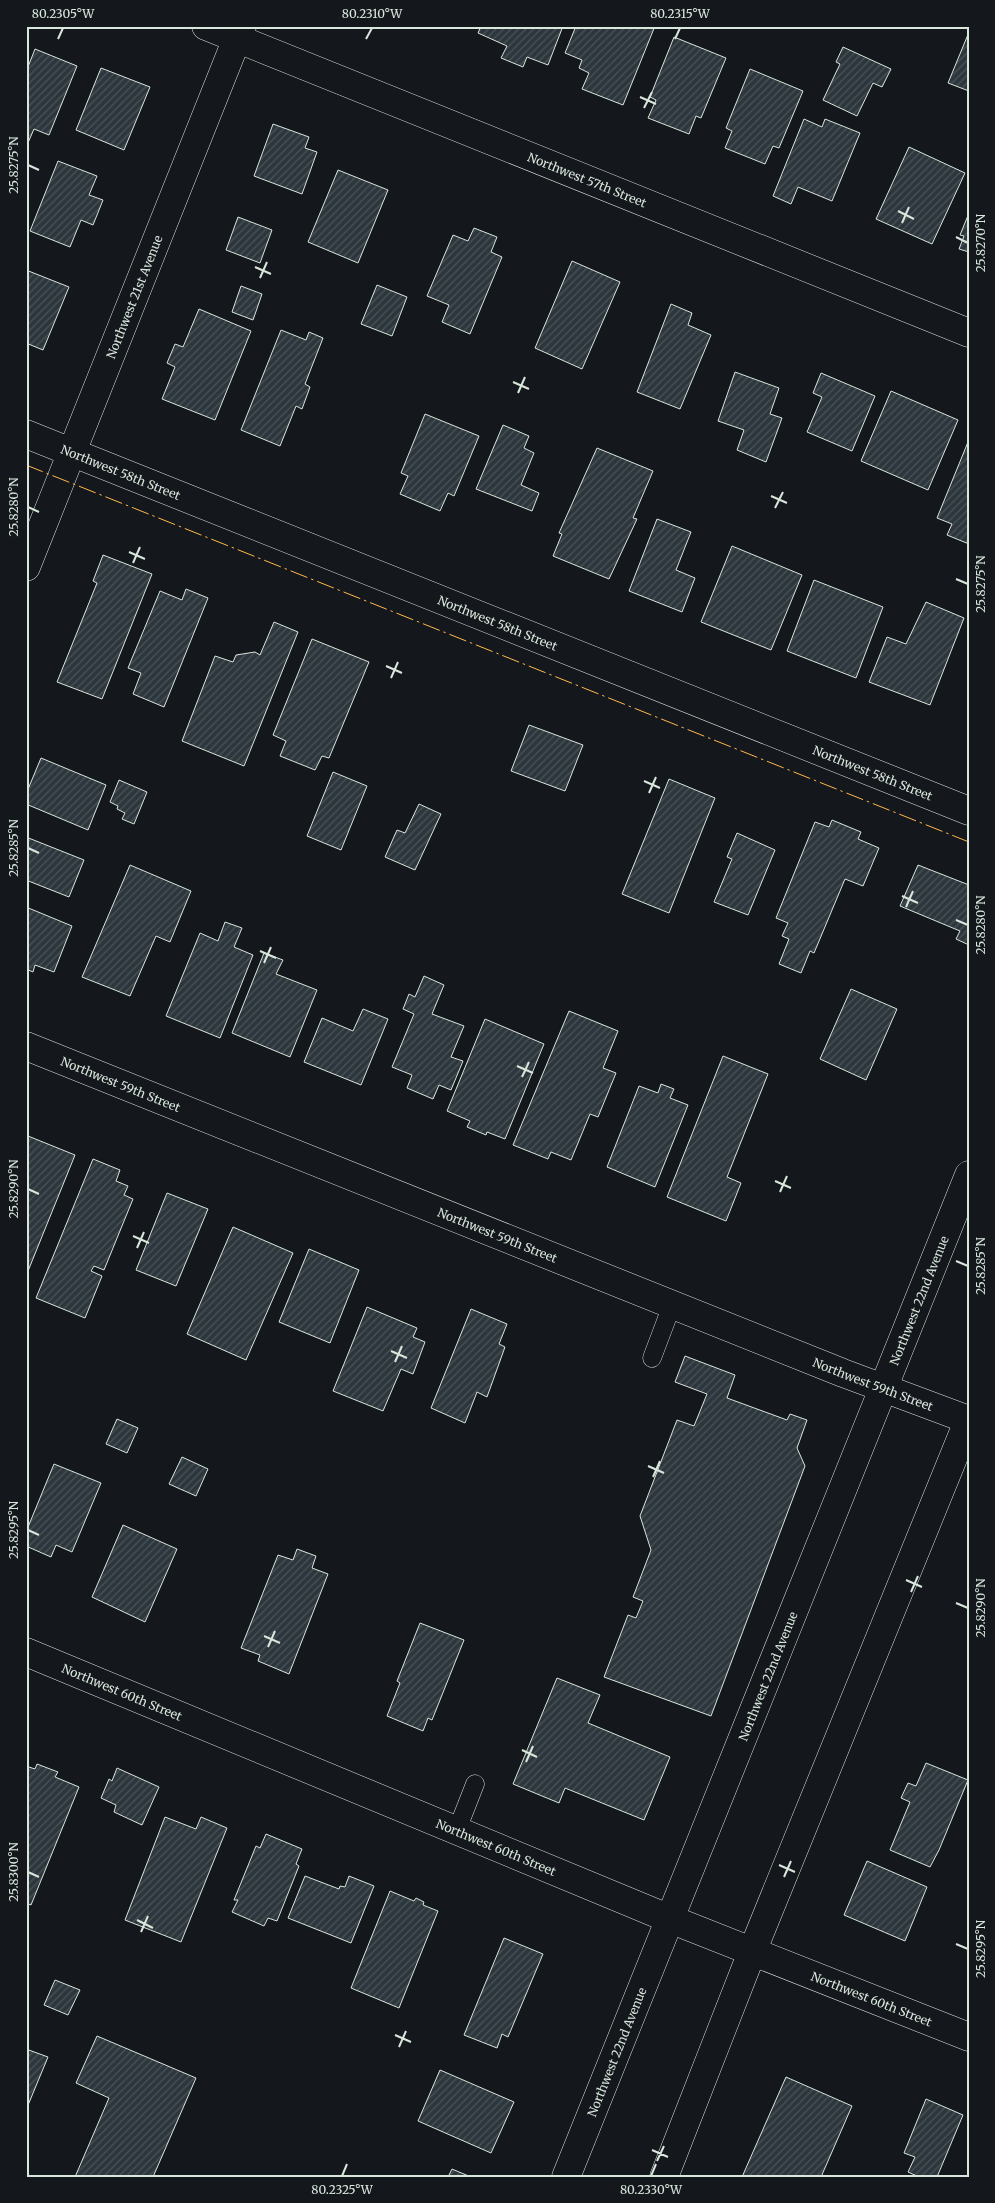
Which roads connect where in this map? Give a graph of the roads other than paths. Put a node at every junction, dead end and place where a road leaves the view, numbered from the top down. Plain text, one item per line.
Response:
1 (206, 26) edge
2 (239, 32) edge
3 (969, 333) edge
4 (26, 434) edge
5 (71, 452) junction
6 (26, 567) edge
7 (969, 811) edge
8 (26, 1046) edge
9 (969, 1175) edge
10 (672, 1305) junction
11 (652, 1358) dead end
12 (882, 1389) junction
13 (969, 1420) edge
14 (26, 1652) edge
15 (476, 1784) dead end
16 (457, 1830) junction
17 (670, 1919) junction
18 (752, 1952) junction
19 (969, 2037) edge
20 (566, 2177) edge
21 (664, 2177) edge

1 - 2 street, Northwest 57th Street
2 - 3 street, Northwest 57th Street
2 - 5 street, Northwest 21st Avenue
4 - 5 street, Northwest 58th Street
5 - 6 street, Northwest 21st Avenue
5 - 7 street, Northwest 58th Street
8 - 10 street, Northwest 59th Street
9 - 12 street, Northwest 22nd Avenue
10 - 11 lane
10 - 12 street, Northwest 59th Street
12 - 13 street, Northwest 59th Street
12 - 17 street, Northwest 22nd Avenue
13 - 18 street
14 - 16 street, Northwest 60th Street
15 - 16 lane
16 - 17 street, Northwest 60th Street
17 - 18 street, Northwest 60th Street
17 - 20 street, Northwest 22nd Avenue
18 - 19 street, Northwest 60th Street
18 - 21 street

